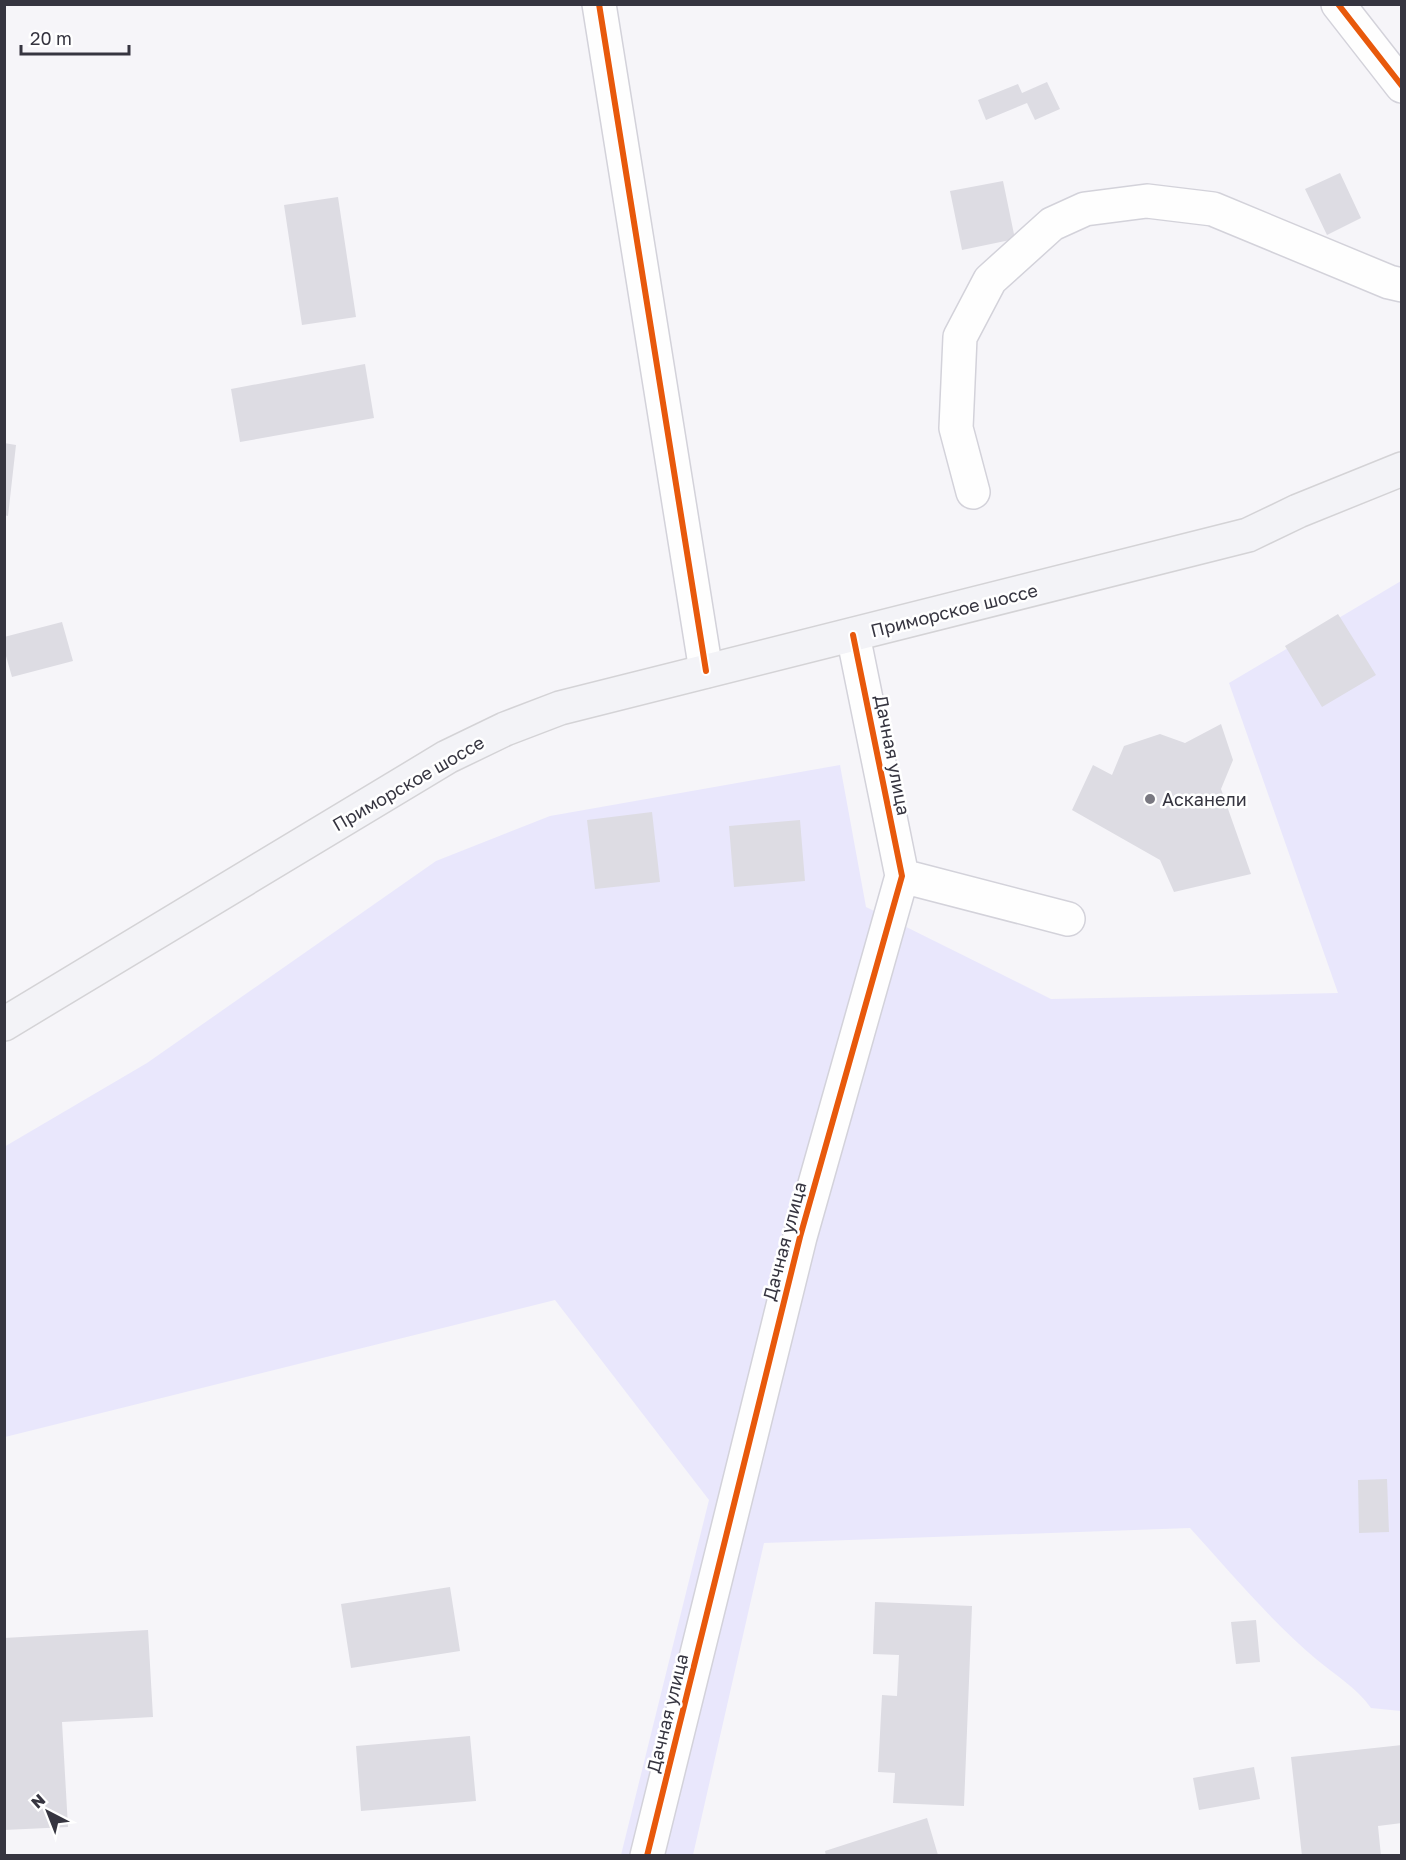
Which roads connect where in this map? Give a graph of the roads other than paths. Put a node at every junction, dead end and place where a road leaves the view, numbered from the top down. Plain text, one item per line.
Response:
1 (599, 4) edge
2 (1338, 4) edge
3 (1401, 86) edge
4 (1401, 285) edge
5 (1401, 469) edge
6 (973, 492) dead end
7 (853, 635) junction
8 (706, 671) junction
9 (902, 876) junction
10 (1068, 919) dead end
11 (4, 1024) edge
12 (647, 1856) edge

1 - 8 street
2 - 3 street
4 - 6 street
5 - 7 main road, Приморское шоссе
7 - 8 main road, Приморское шоссе
7 - 9 street, Дачная улица
8 - 11 main road, Приморское шоссе
9 - 10 street
9 - 12 street, Дачная улица

